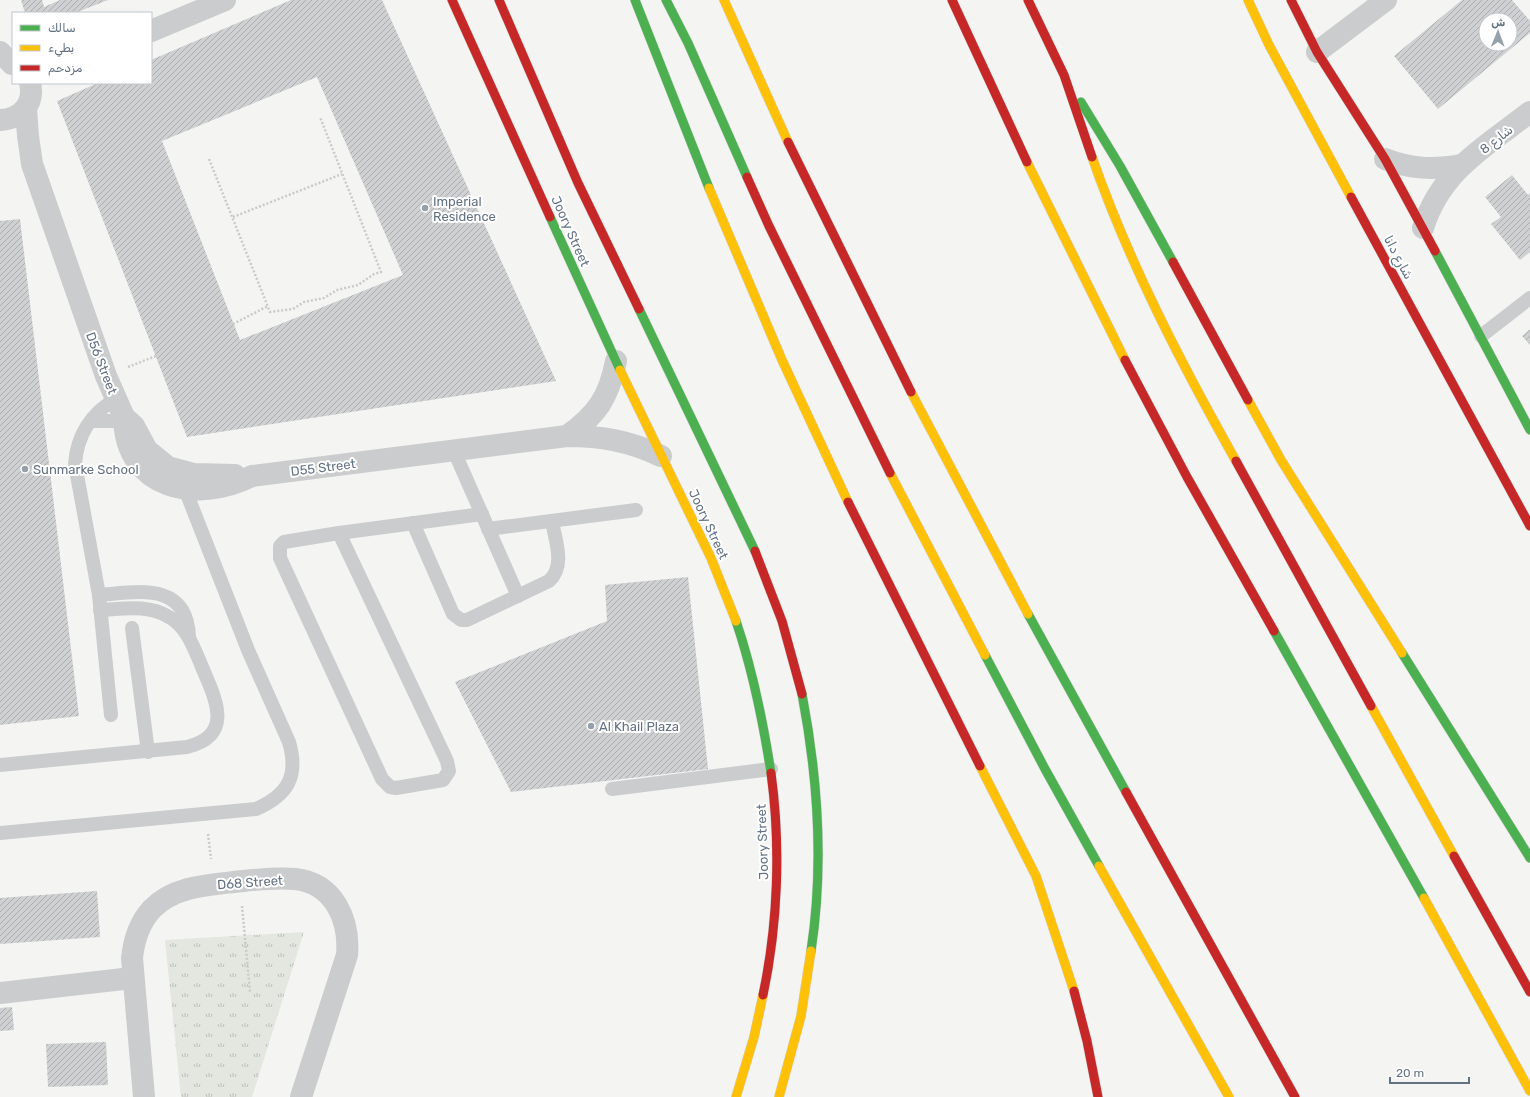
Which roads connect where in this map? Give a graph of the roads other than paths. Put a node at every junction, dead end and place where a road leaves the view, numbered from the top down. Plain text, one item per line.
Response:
1 (225, 0) edge
2 (452, 0) edge
3 (499, 0) edge
4 (634, 0) edge
5 (666, 0) edge
6 (724, 0) edge
7 (952, 0) edge
8 (1028, 0) edge
9 (1248, 0) edge
10 (1291, 0) edge
11 (1386, 0) edge
12 (152, 31) edge
13 (1317, 52) junction
14 (1064, 75) junction
15 (46, 84) edge
16 (29, 98) edge
17 (1530, 112) edge
18 (0, 120) edge
19 (1384, 159) junction
20 (32, 164) junction
21 (1462, 165) junction
22 (1423, 228) junction
23 (1530, 298) edge
24 (1481, 336) junction
25 (616, 361) junction
26 (120, 408) junction
27 (90, 421) junction
28 (1530, 430) edge
29 (567, 436) junction
30 (454, 451) junction
31 (661, 456) junction
32 (252, 476) junction
33 (186, 489) junction
34 (636, 510) dead end
35 (482, 514) junction
36 (552, 521) junction
37 (413, 523) junction
38 (1530, 526) edge
39 (488, 529) junction
40 (339, 533) junction
41 (99, 595) junction
42 (518, 596) junction
43 (100, 610) junction
44 (132, 628) dead end
45 (190, 639) junction
46 (111, 715) dead end
47 (148, 752) junction
48 (0, 765) edge
49 (771, 769) junction
50 (612, 789) dead end
51 (0, 833) edge
52 (1530, 858) edge
53 (132, 978) junction
54 (1530, 992) edge
55 (0, 993) edge
56 (1530, 1091) edge
57 (144, 1097) edge
58 (301, 1097) edge
59 (736, 1097) edge
60 (779, 1097) edge
61 (1098, 1097) edge
62 (1229, 1097) edge
63 (1294, 1097) edge

1 - 12 street
2 - 25 main road, Joory Street
3 - 60 main road, Joory Street
4 - 61 main road
5 - 62 main road
6 - 63 main road
7 - 56 main road
8 - 14 main road
9 - 38 main road, شارع دانا
10 - 13 main road
11 - 13 street
13 - 19 main road
14 - 52 main road
14 - 54 main road
15 - 16 street
16 - 18 street
16 - 20 street, D56 Street
17 - 21 street, شارع 8
18 - 20 street, D56 Street
19 - 21 street, شارع 8
19 - 22 main road
20 - 26 street, D56 Street
21 - 22 street, شارع 8
22 - 24 main road
23 - 24 lane
24 - 28 main road
25 - 29 street, D55 Street
25 - 31 main road, Joory Street
26 - 27 lane
26 - 27 lane
26 - 32 street, D56 Street
26 - 33 street, D55 Street
27 - 41 lane
29 - 30 street, D55 Street
29 - 31 street, D55 Street
30 - 32 street, D55 Street
30 - 35 lane
31 - 49 main road, Joory Street
32 - 33 street, D55 Street
33 - 51 lane
34 - 36 lane
35 - 37 lane
35 - 39 lane
36 - 39 lane
36 - 42 lane
37 - 40 lane
37 - 42 lane
39 - 42 lane
40 - 40 lane
41 - 43 lane
41 - 45 lane
43 - 45 lane
43 - 46 lane
44 - 47 lane
45 - 47 lane
47 - 48 lane
49 - 50 lane
49 - 59 main road, Joory Street
53 - 55 street
53 - 57 street, D68 Street
53 - 58 street, D68 Street

